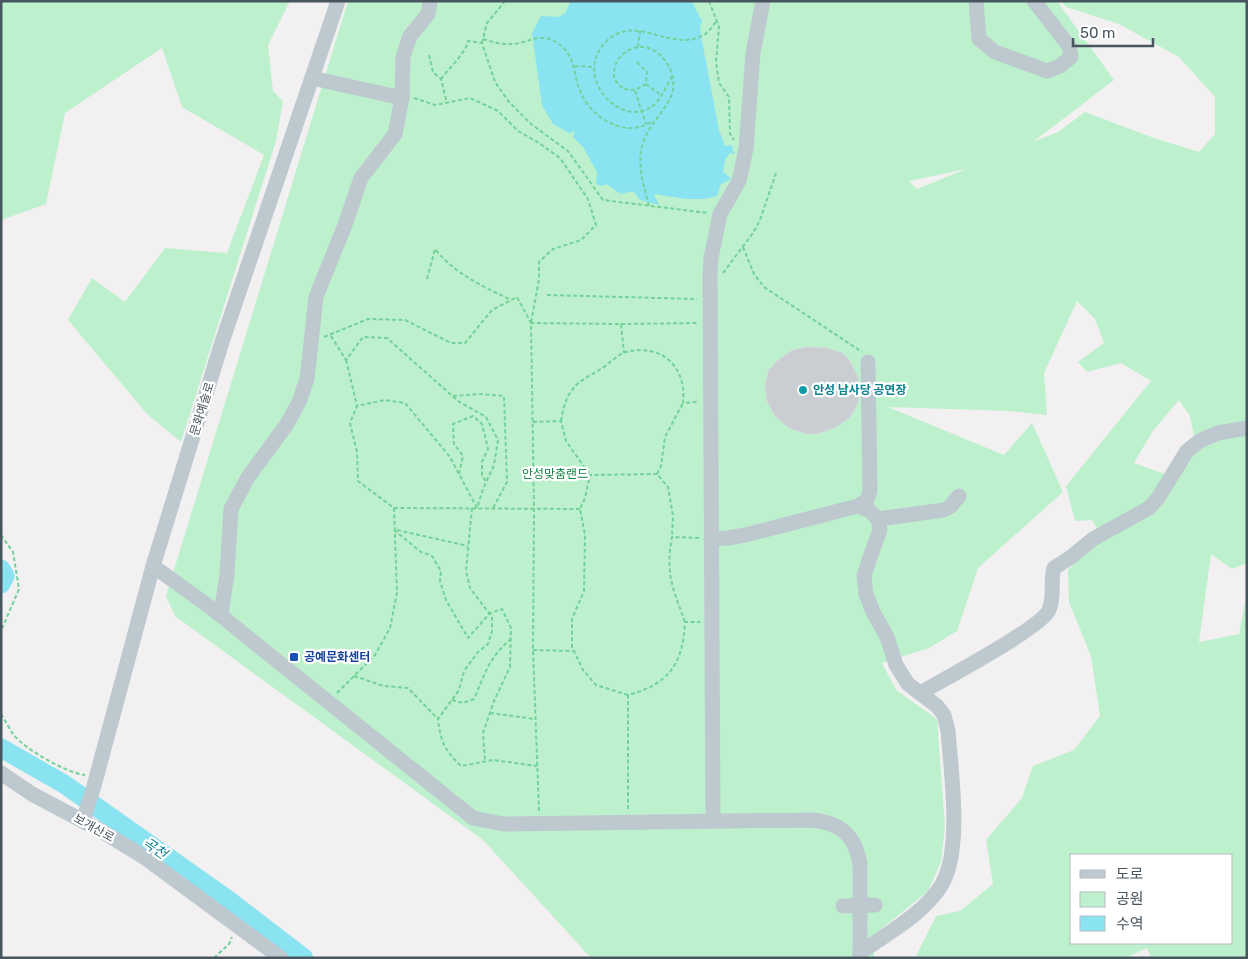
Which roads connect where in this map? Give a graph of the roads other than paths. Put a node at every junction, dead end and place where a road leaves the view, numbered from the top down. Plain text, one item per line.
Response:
1 (338, 1) edge
2 (430, 1) edge
3 (763, 1) edge
4 (976, 1) edge
5 (1034, 1) edge
6 (312, 78) junction
7 (402, 96) junction
8 (868, 362) road end
9 (1247, 428) edge
10 (959, 496) dead end
11 (858, 506) junction
12 (878, 519) junction
13 (711, 539) junction
14 (153, 566) junction
15 (221, 615) junction
16 (920, 694) junction
17 (1, 773) edge
18 (85, 815) junction
19 (712, 820) junction
20 (875, 905) dead end
21 (843, 906) dead end
22 (859, 906) junction
23 (860, 955) edge
24 (281, 958) edge

1 - 6 street, 문화예술로
2 - 7 street
3 - 13 street
4 - 5 street
6 - 7 street
6 - 14 street, 문화예술로
7 - 15 street
8 - 11 street
9 - 16 street
10 - 12 street
11 - 12 street
11 - 13 street
12 - 16 street
13 - 19 street
14 - 15 street
14 - 18 street, 문화예술로
15 - 19 street
16 - 23 street
17 - 18 street, 보개산로
18 - 24 street, 보개산로
19 - 22 street
20 - 22 street
21 - 22 street
22 - 23 street

